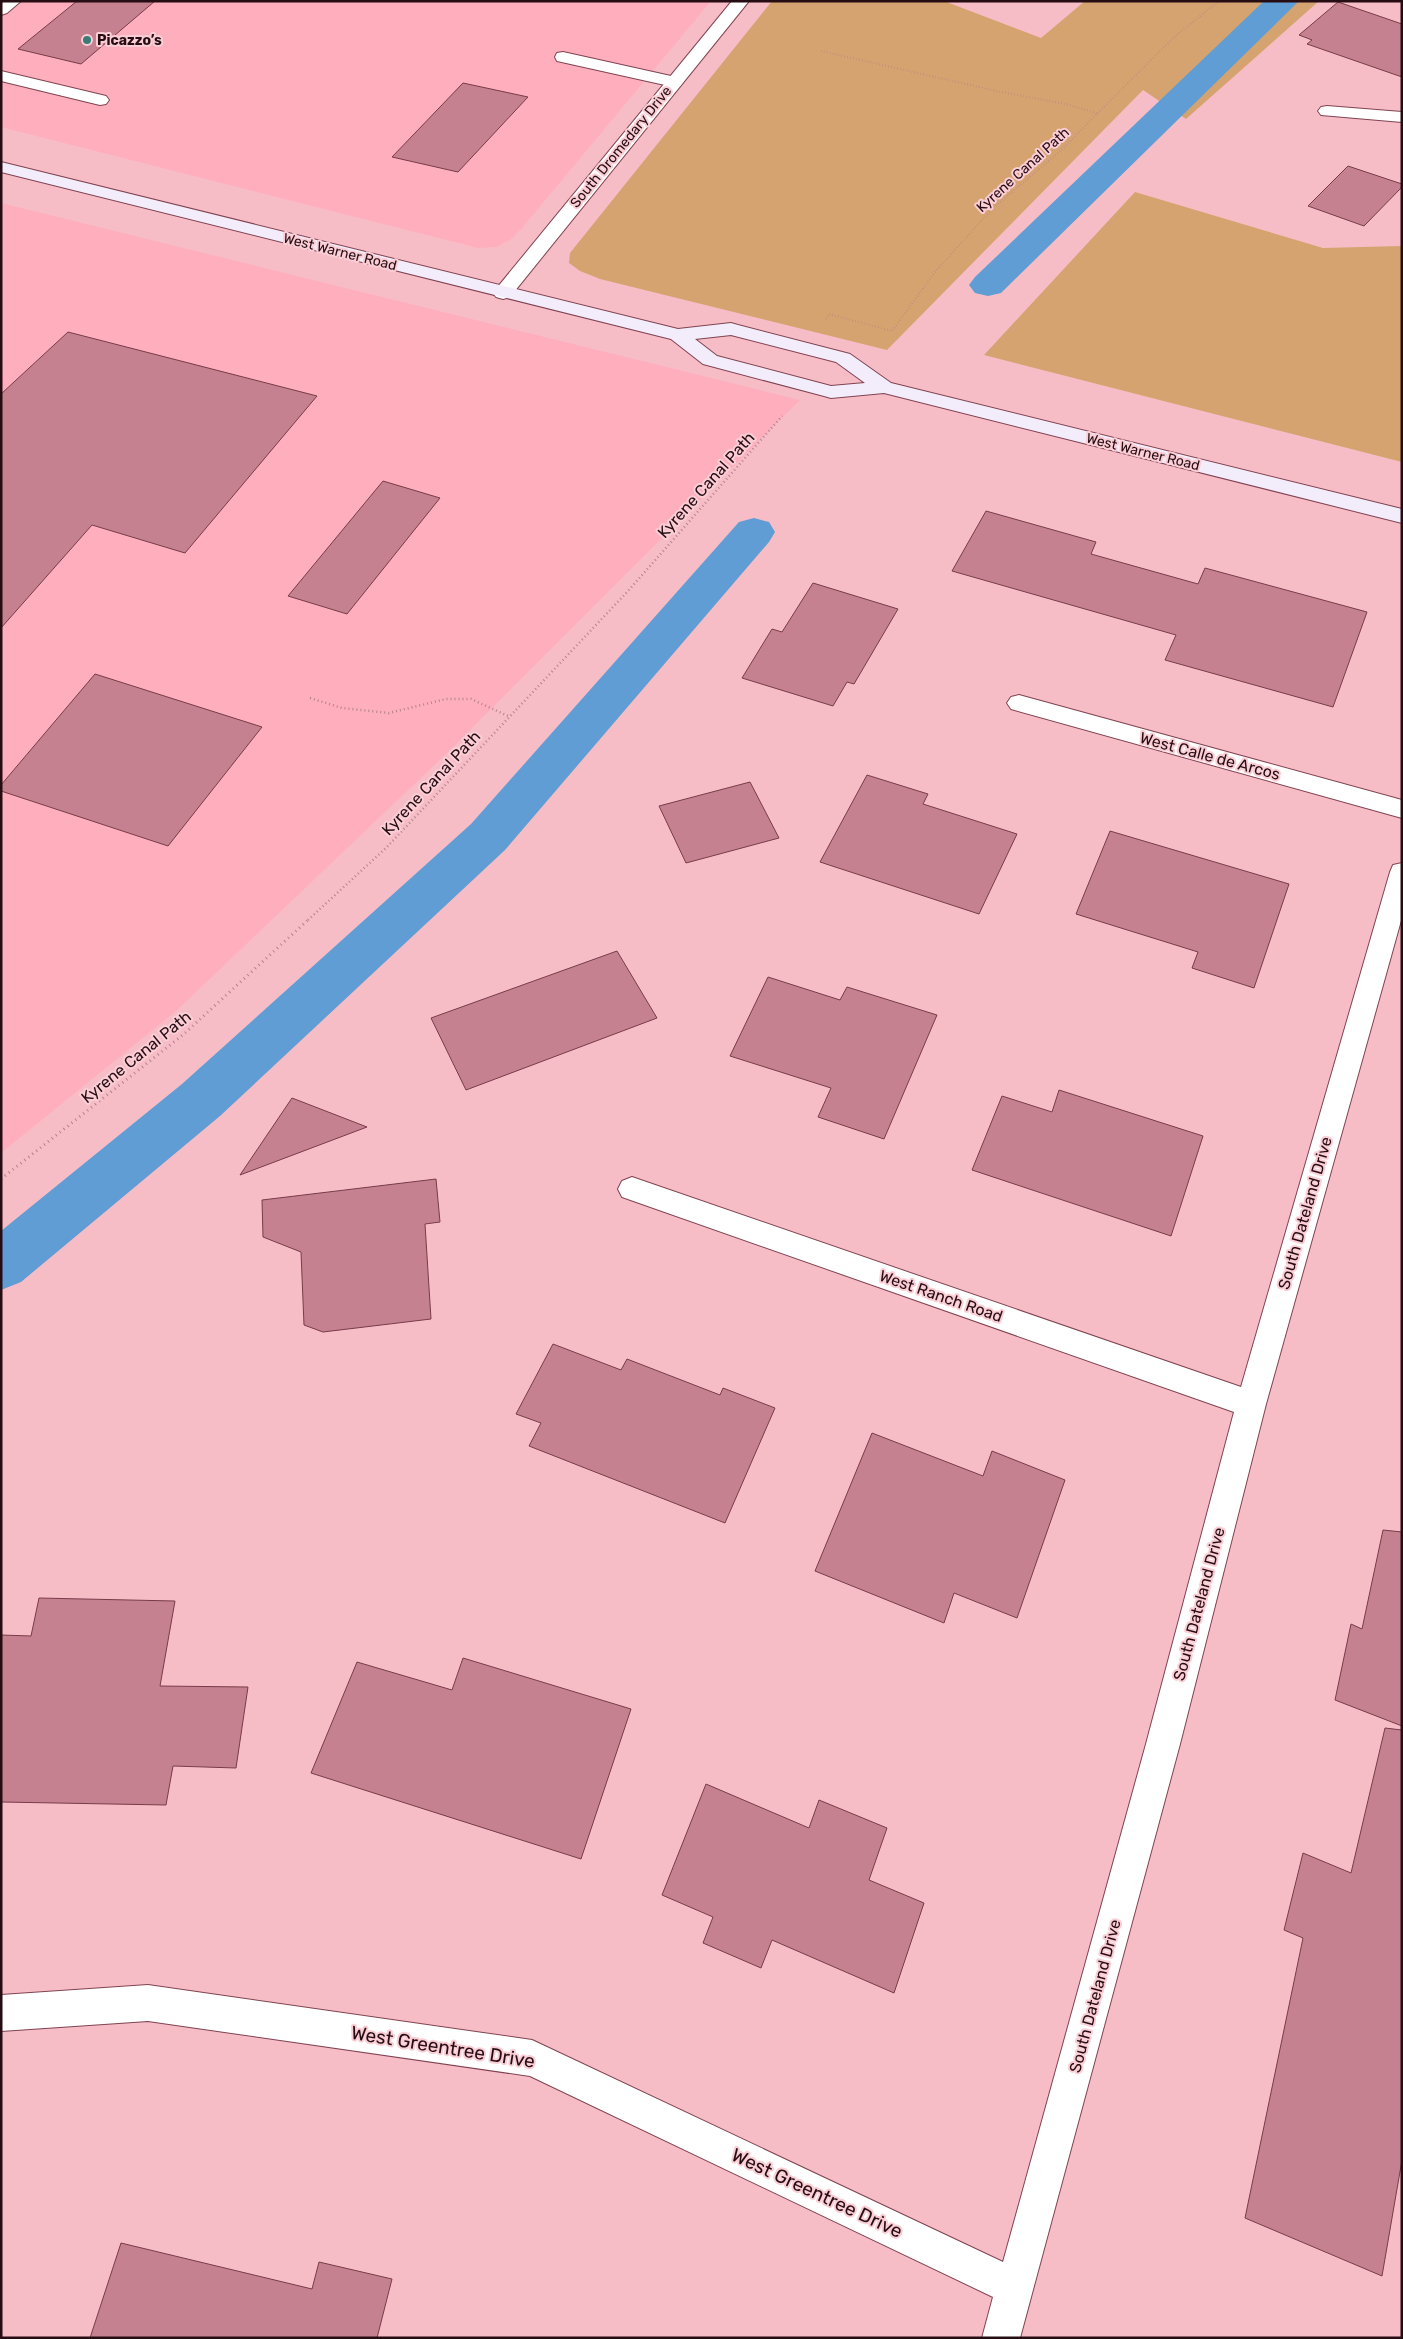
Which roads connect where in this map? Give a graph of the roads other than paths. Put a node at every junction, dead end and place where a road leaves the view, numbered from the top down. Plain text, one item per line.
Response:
1 (13, 1) edge
2 (741, 1) edge
3 (1, 10) edge
4 (563, 57) dead end
5 (1, 76) edge
6 (674, 82) junction
7 (100, 100) dead end
8 (1327, 111) dead end
9 (1402, 116) edge
10 (1, 167) edge
11 (503, 293) junction
12 (678, 335) junction
13 (884, 387) junction
14 (1402, 516) edge
15 (1019, 703) dead end
16 (1402, 809) edge
17 (1402, 872) edge
18 (632, 1188) dead end
19 (1251, 1404) junction
20 (1, 2013) edge
21 (1015, 2288) junction
22 (1001, 2338) edge

1 - 3 street
2 - 6 street, South Dromedary Drive
4 - 6 street
5 - 7 street
6 - 11 street, South Dromedary Drive
8 - 9 street
10 - 11 main road, West Warner Road
11 - 12 main road, West Warner Road
12 - 13 main road, West Warner Road
12 - 13 main road, West Warner Road
13 - 14 main road, West Warner Road
15 - 16 street, West Calle de Arcos
17 - 19 street, South Dateland Drive
18 - 19 street, West Ranch Road
19 - 21 street, South Dateland Drive
20 - 21 street, West Greentree Drive
21 - 22 street, South Dateland Drive

